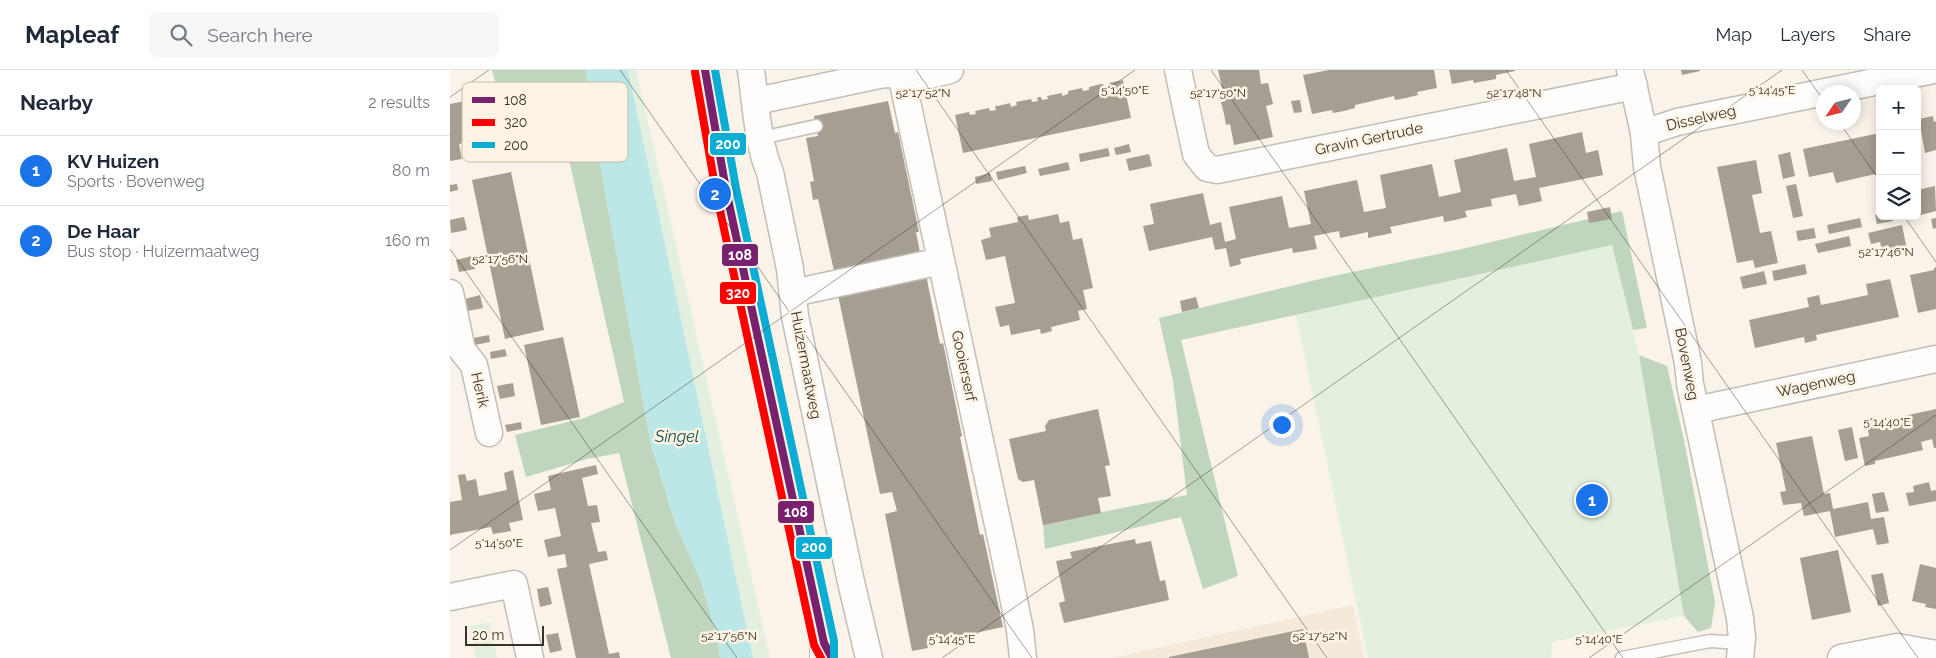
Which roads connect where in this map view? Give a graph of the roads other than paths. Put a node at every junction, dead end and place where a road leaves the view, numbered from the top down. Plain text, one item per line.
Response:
1 (705, 70) edge
2 (751, 70) edge
3 (950, 70) edge
4 (1178, 70) edge
5 (1934, 70) edge
6 (901, 74) junction
7 (1632, 78) edge
8 (756, 101) junction
9 (816, 126) dead end
10 (1644, 133) junction
11 (761, 138) junction
12 (941, 261) junction
13 (450, 293) edge
14 (793, 293) junction
15 (1936, 360) edge
16 (1696, 410) junction
17 (489, 433) dead end
18 (450, 597) edge
19 (1741, 650) edge
20 (827, 653) edge
21 (1936, 654) edge
22 (530, 658) edge
23 (869, 658) edge
24 (1023, 658) edge
25 (1622, 658) edge
26 (1841, 658) edge

1 - 20 main road
2 - 8 street, Huizermaatweg
3 - 6 street
4 - 7 street, Gravin Gertrude
5 - 10 street, Disselweg
6 - 8 street
6 - 12 street, Gooierserf
7 - 10 street, Bovenweg
8 - 11 street, Huizermaatweg
9 - 11 lane
10 - 16 street, Bovenweg
11 - 14 street, Huizermaatweg
12 - 14 street
12 - 24 street, Gooierserf
13 - 17 street, Herik
14 - 23 street, Huizermaatweg
15 - 16 street, Wagenweg
16 - 19 street, Bovenweg
18 - 22 street
19 - 25 lane
21 - 26 street

